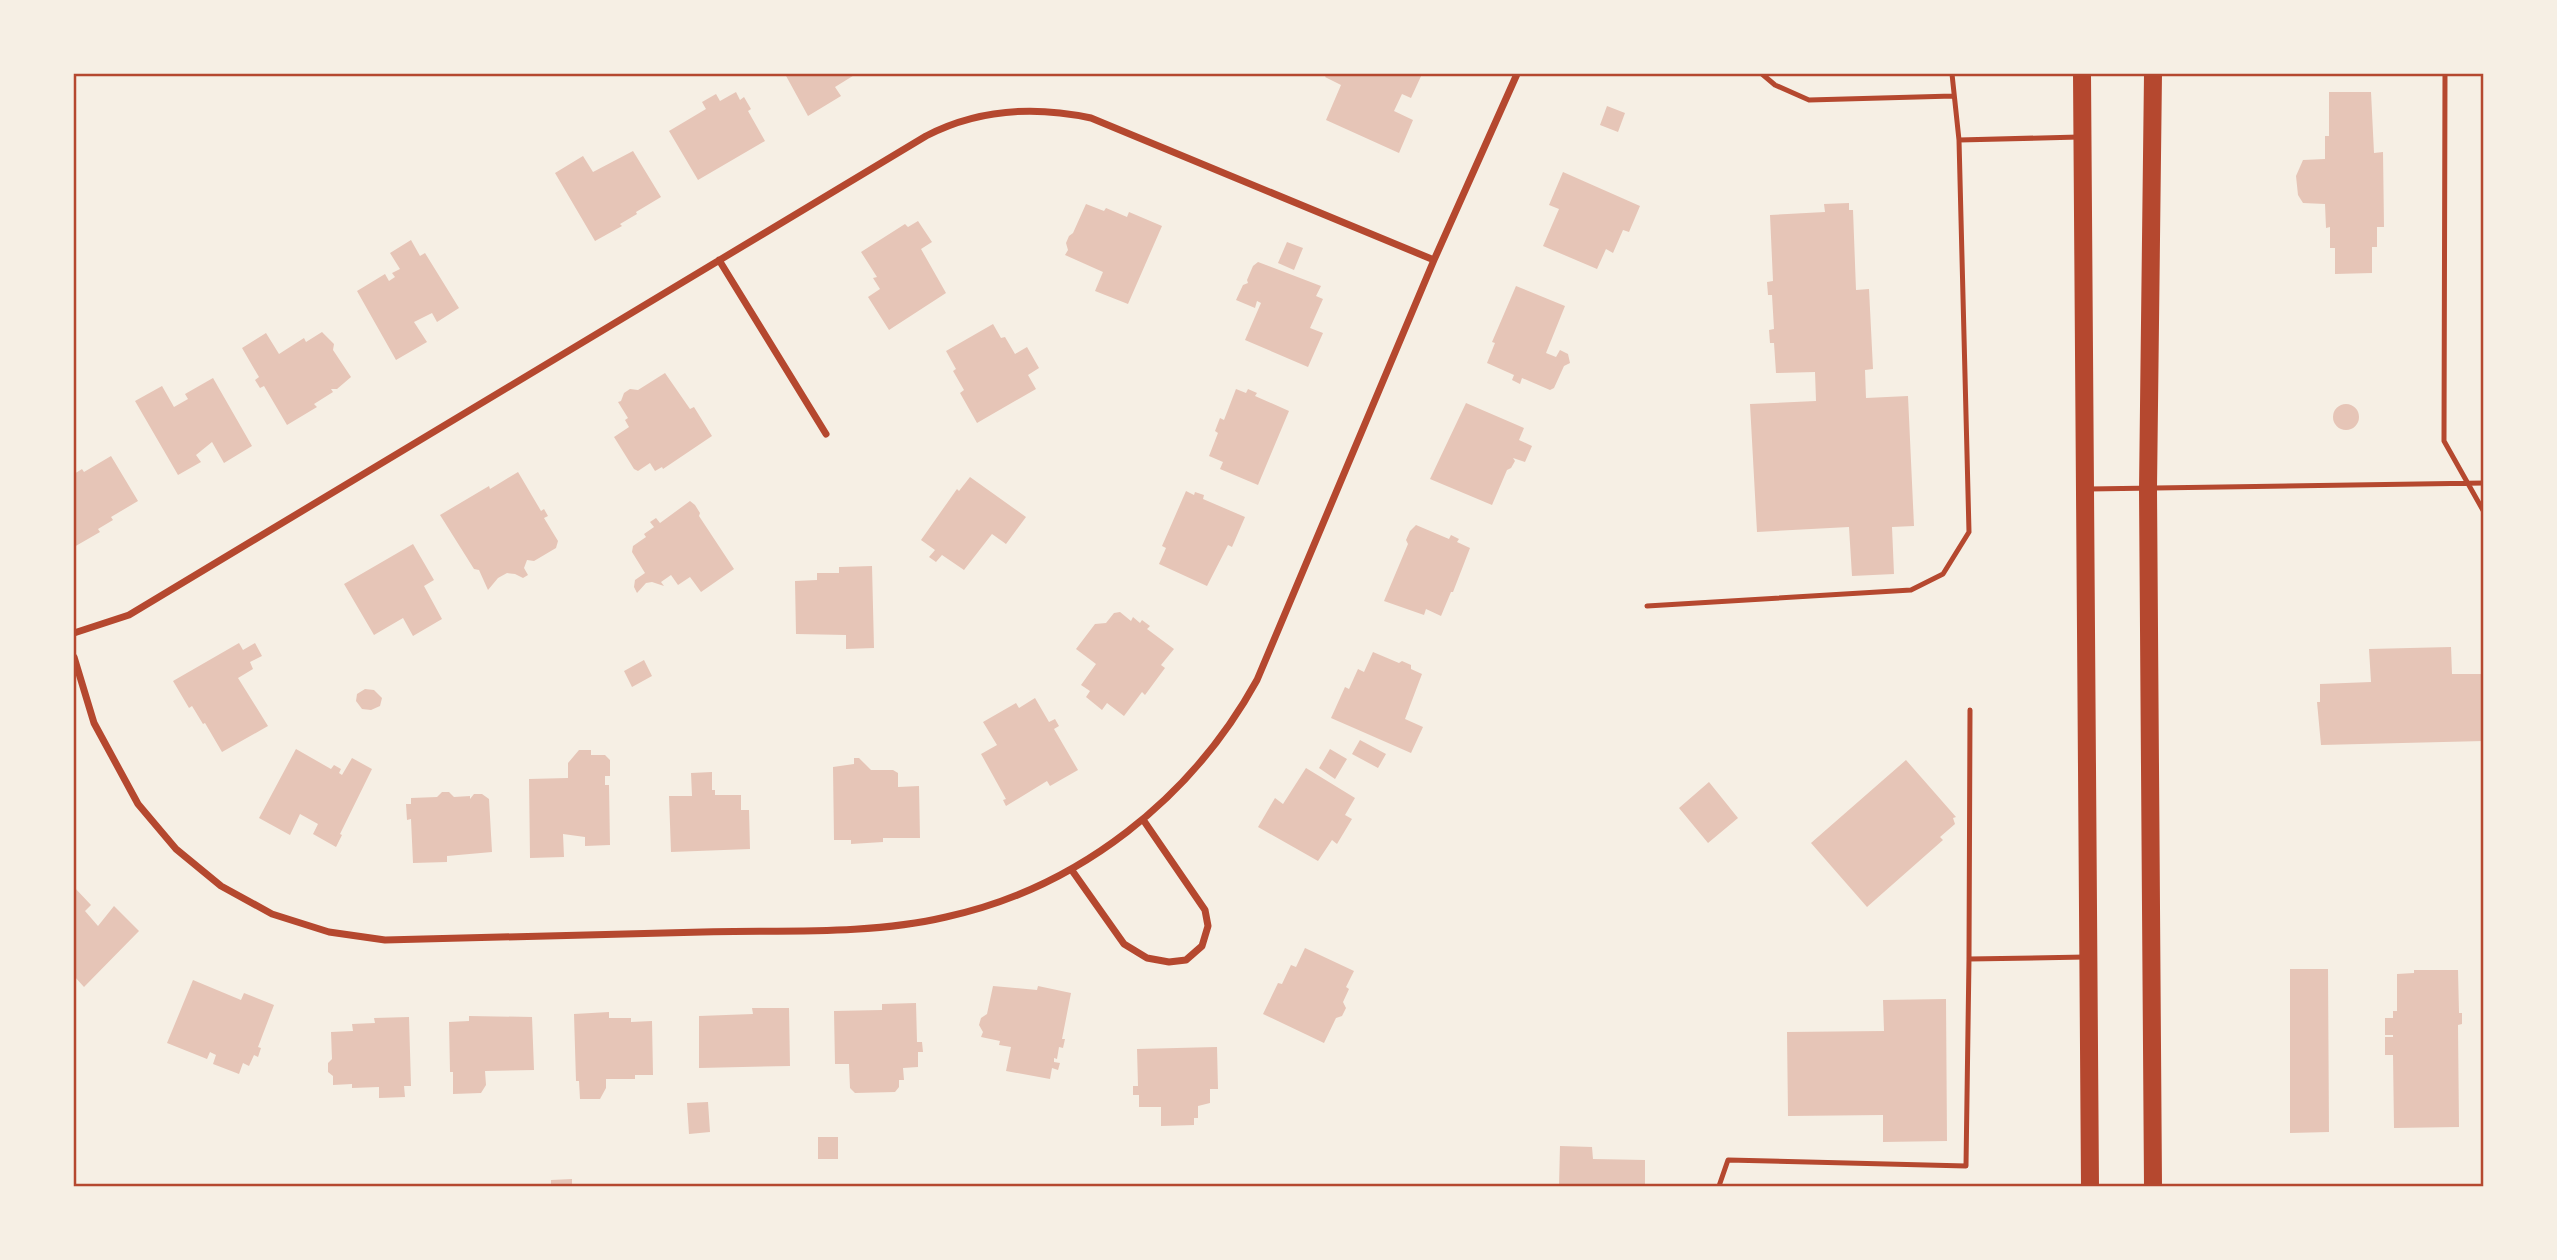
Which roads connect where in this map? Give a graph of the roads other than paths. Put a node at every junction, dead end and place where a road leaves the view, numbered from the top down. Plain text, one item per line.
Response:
1 (1517, 74) edge
2 (1762, 74) edge
3 (1952, 74) edge
4 (2082, 74) edge
5 (2153, 74) edge
6 (2445, 74) edge
7 (1952, 96) junction
8 (2083, 137) junction
9 (1959, 140) junction
10 (719, 260) junction
11 (1434, 260) junction
12 (825, 434) dead end
13 (2469, 483) junction
14 (2483, 483) edge
15 (2085, 489) junction
16 (2148, 489) junction
17 (2483, 512) edge
18 (1647, 606) dead end
19 (74, 633) edge
20 (74, 656) edge
21 (1970, 710) dead end
22 (1144, 821) junction
23 (1072, 869) junction
24 (2089, 957) junction
25 (1969, 959) junction
26 (1719, 1186) edge
27 (2090, 1186) edge
28 (2152, 1186) edge

1 - 11 street
2 - 7 lane
3 - 7 lane
4 - 8 main road
5 - 16 main road
6 - 13 lane
7 - 9 lane
8 - 9 lane
8 - 15 main road
9 - 18 lane
10 - 11 street
10 - 12 street
10 - 19 street
11 - 22 street
13 - 14 lane
13 - 16 lane
13 - 17 lane
15 - 16 lane
15 - 24 main road
16 - 28 main road
20 - 23 street
21 - 25 lane
22 - 23 street
22 - 23 street
24 - 25 lane
24 - 27 main road
25 - 26 lane

